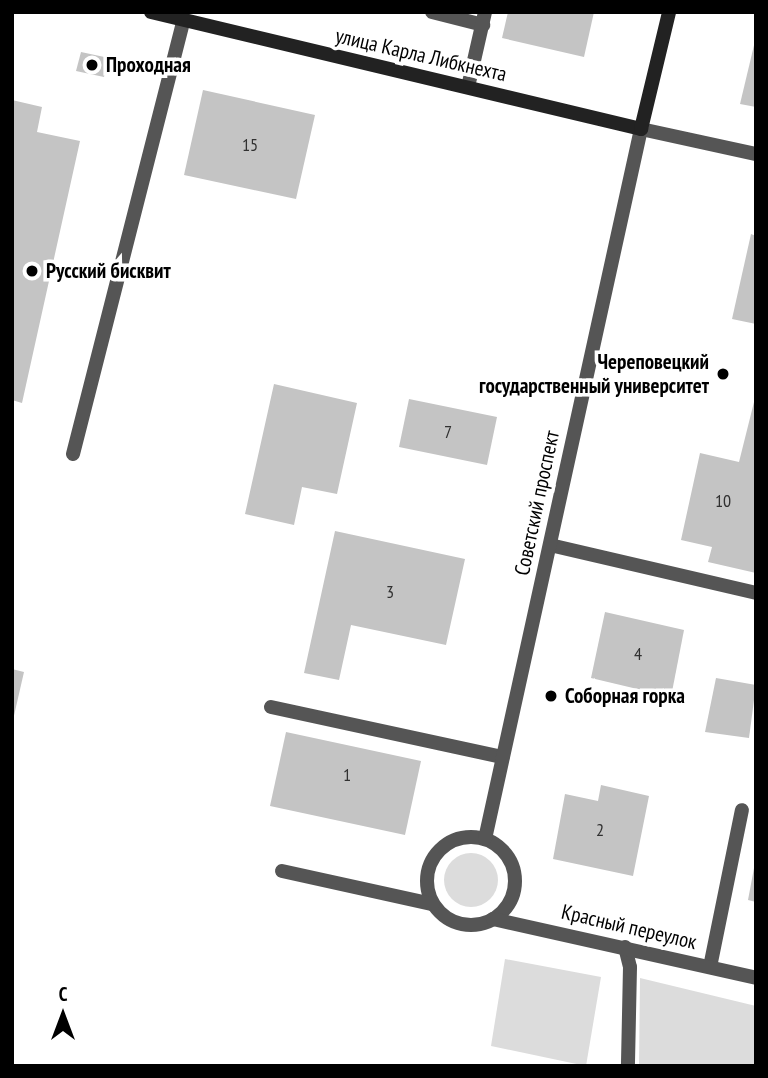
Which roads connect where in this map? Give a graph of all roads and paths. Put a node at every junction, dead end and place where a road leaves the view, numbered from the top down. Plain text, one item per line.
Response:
1 (151, 12) edge
2 (432, 12) edge
3 (669, 12) edge
4 (484, 18) edge
5 (184, 20) junction
6 (468, 88) junction
7 (641, 129) junction
8 (756, 154) edge
9 (73, 454) dead end
10 (550, 545) junction
11 (756, 593) edge
12 (271, 707) dead end
13 (503, 757) junction
14 (742, 810) dead end
15 (485, 839) junction
16 (282, 872) dead end
17 (432, 904) junction
18 (493, 919) junction
19 (625, 947) junction
20 (710, 967) junction
21 (756, 978) edge
22 (628, 1066) edge

1 - 5 main road, улица Карла Либкнехта
2 - 4 street
3 - 7 main road, Советский проспект
4 - 6 street
5 - 6 main road, улица Карла Либкнехта
5 - 9 street
6 - 7 main road, улица Карла Либкнехта
7 - 8 street
7 - 10 street, Советский проспект
10 - 11 street
10 - 13 street, Советский проспект
12 - 13 street
13 - 15 street, Советский проспект
14 - 20 street
15 - 17 street
15 - 18 street
16 - 17 street
17 - 18 street
18 - 19 street, Красный переулок
19 - 20 street, Красный переулок
19 - 22 street
20 - 21 street, Красный переулок

